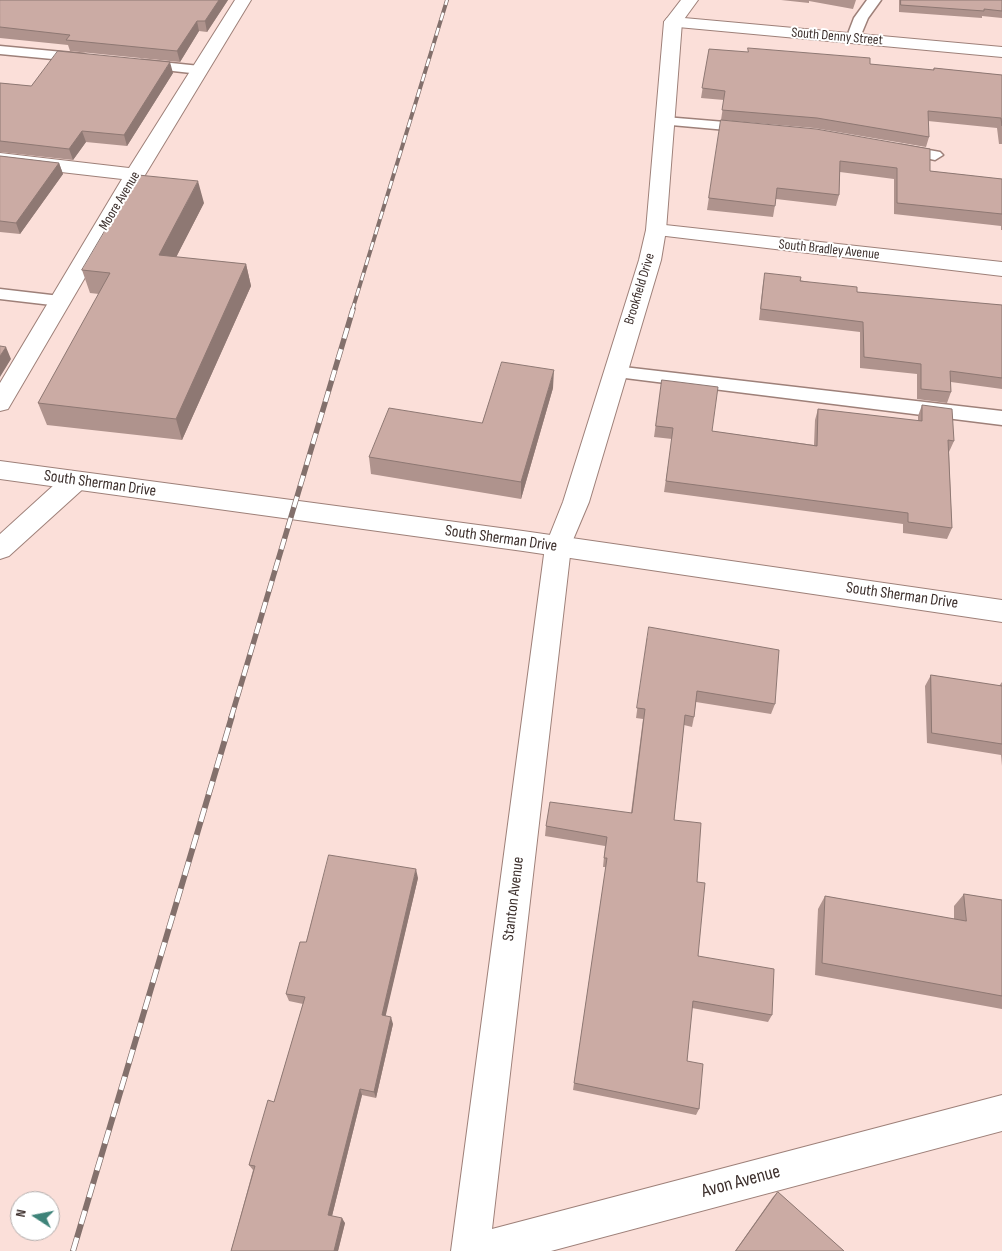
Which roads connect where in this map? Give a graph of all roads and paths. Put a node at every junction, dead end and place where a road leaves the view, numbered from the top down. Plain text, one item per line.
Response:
1 (243, 0) edge
2 (690, 0) edge
3 (874, 0) edge
4 (673, 22) junction
5 (854, 39) junction
6 (0, 50) edge
7 (1002, 52) edge
8 (95, 59) edge
9 (124, 62) edge
10 (200, 70) junction
11 (665, 121) junction
12 (760, 129) edge
13 (889, 147) edge
14 (935, 155) dead end
15 (0, 159) edge
16 (136, 175) junction
17 (656, 230) junction
18 (1002, 269) edge
19 (0, 294) edge
20 (60, 301) junction
21 (615, 372) junction
22 (0, 403) edge
23 (1002, 418) edge
24 (0, 470) edge
25 (75, 481) junction
26 (558, 547) junction
27 (0, 549) edge
28 (1002, 610) edge
29 (1002, 1113) edge
30 (470, 1251) edge
31 (479, 1251) edge

1 - 10 street, Moore Avenue
2 - 4 street
3 - 5 lane
4 - 5 street, South Denny Street
4 - 11 street, Brookfield Drive
5 - 7 street, South Denny Street
6 - 8 lane
9 - 10 lane
10 - 16 street, Moore Avenue
11 - 12 lane
11 - 17 street, Brookfield Drive
13 - 14 lane
15 - 16 street
16 - 20 street, Moore Avenue
17 - 18 street, South Bradley Avenue
17 - 21 street, Brookfield Drive
19 - 20 lane
20 - 22 street, Moore Avenue
21 - 23 lane
21 - 26 street, Brookfield Drive
24 - 25 street, South Sherman Drive
25 - 26 street, South Sherman Drive
25 - 27 street
26 - 28 street, South Sherman Drive
26 - 30 street, Stanton Avenue
29 - 31 street, Avon Avenue

